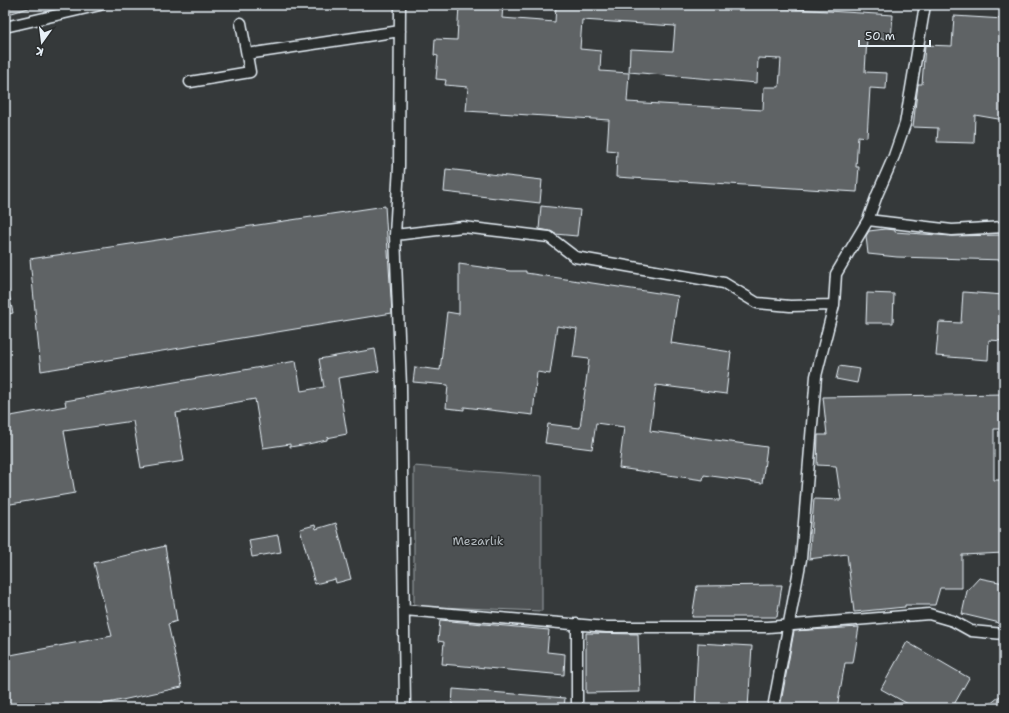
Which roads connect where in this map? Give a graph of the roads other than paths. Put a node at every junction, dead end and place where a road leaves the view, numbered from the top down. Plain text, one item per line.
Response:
1 (100, 5) edge
2 (400, 5) edge
3 (925, 5) edge
4 (241, 22) dead end
5 (5, 27) edge
6 (400, 31) junction
7 (247, 54) junction
8 (190, 82) dead end
9 (868, 220) junction
10 (1004, 227) edge
11 (395, 235) junction
12 (834, 305) junction
13 (404, 610) junction
14 (577, 624) junction
15 (789, 626) junction
16 (1004, 634) edge
17 (405, 708) edge
18 (577, 708) edge
19 (773, 708) edge

1 - 5 street
2 - 6 street
3 - 9 street
4 - 7 street
6 - 7 street
6 - 11 street
7 - 8 street
9 - 10 street
9 - 12 street
11 - 12 street
11 - 13 street
12 - 15 street
13 - 14 street
13 - 17 street
14 - 15 street
14 - 18 street
15 - 16 street
15 - 19 street

